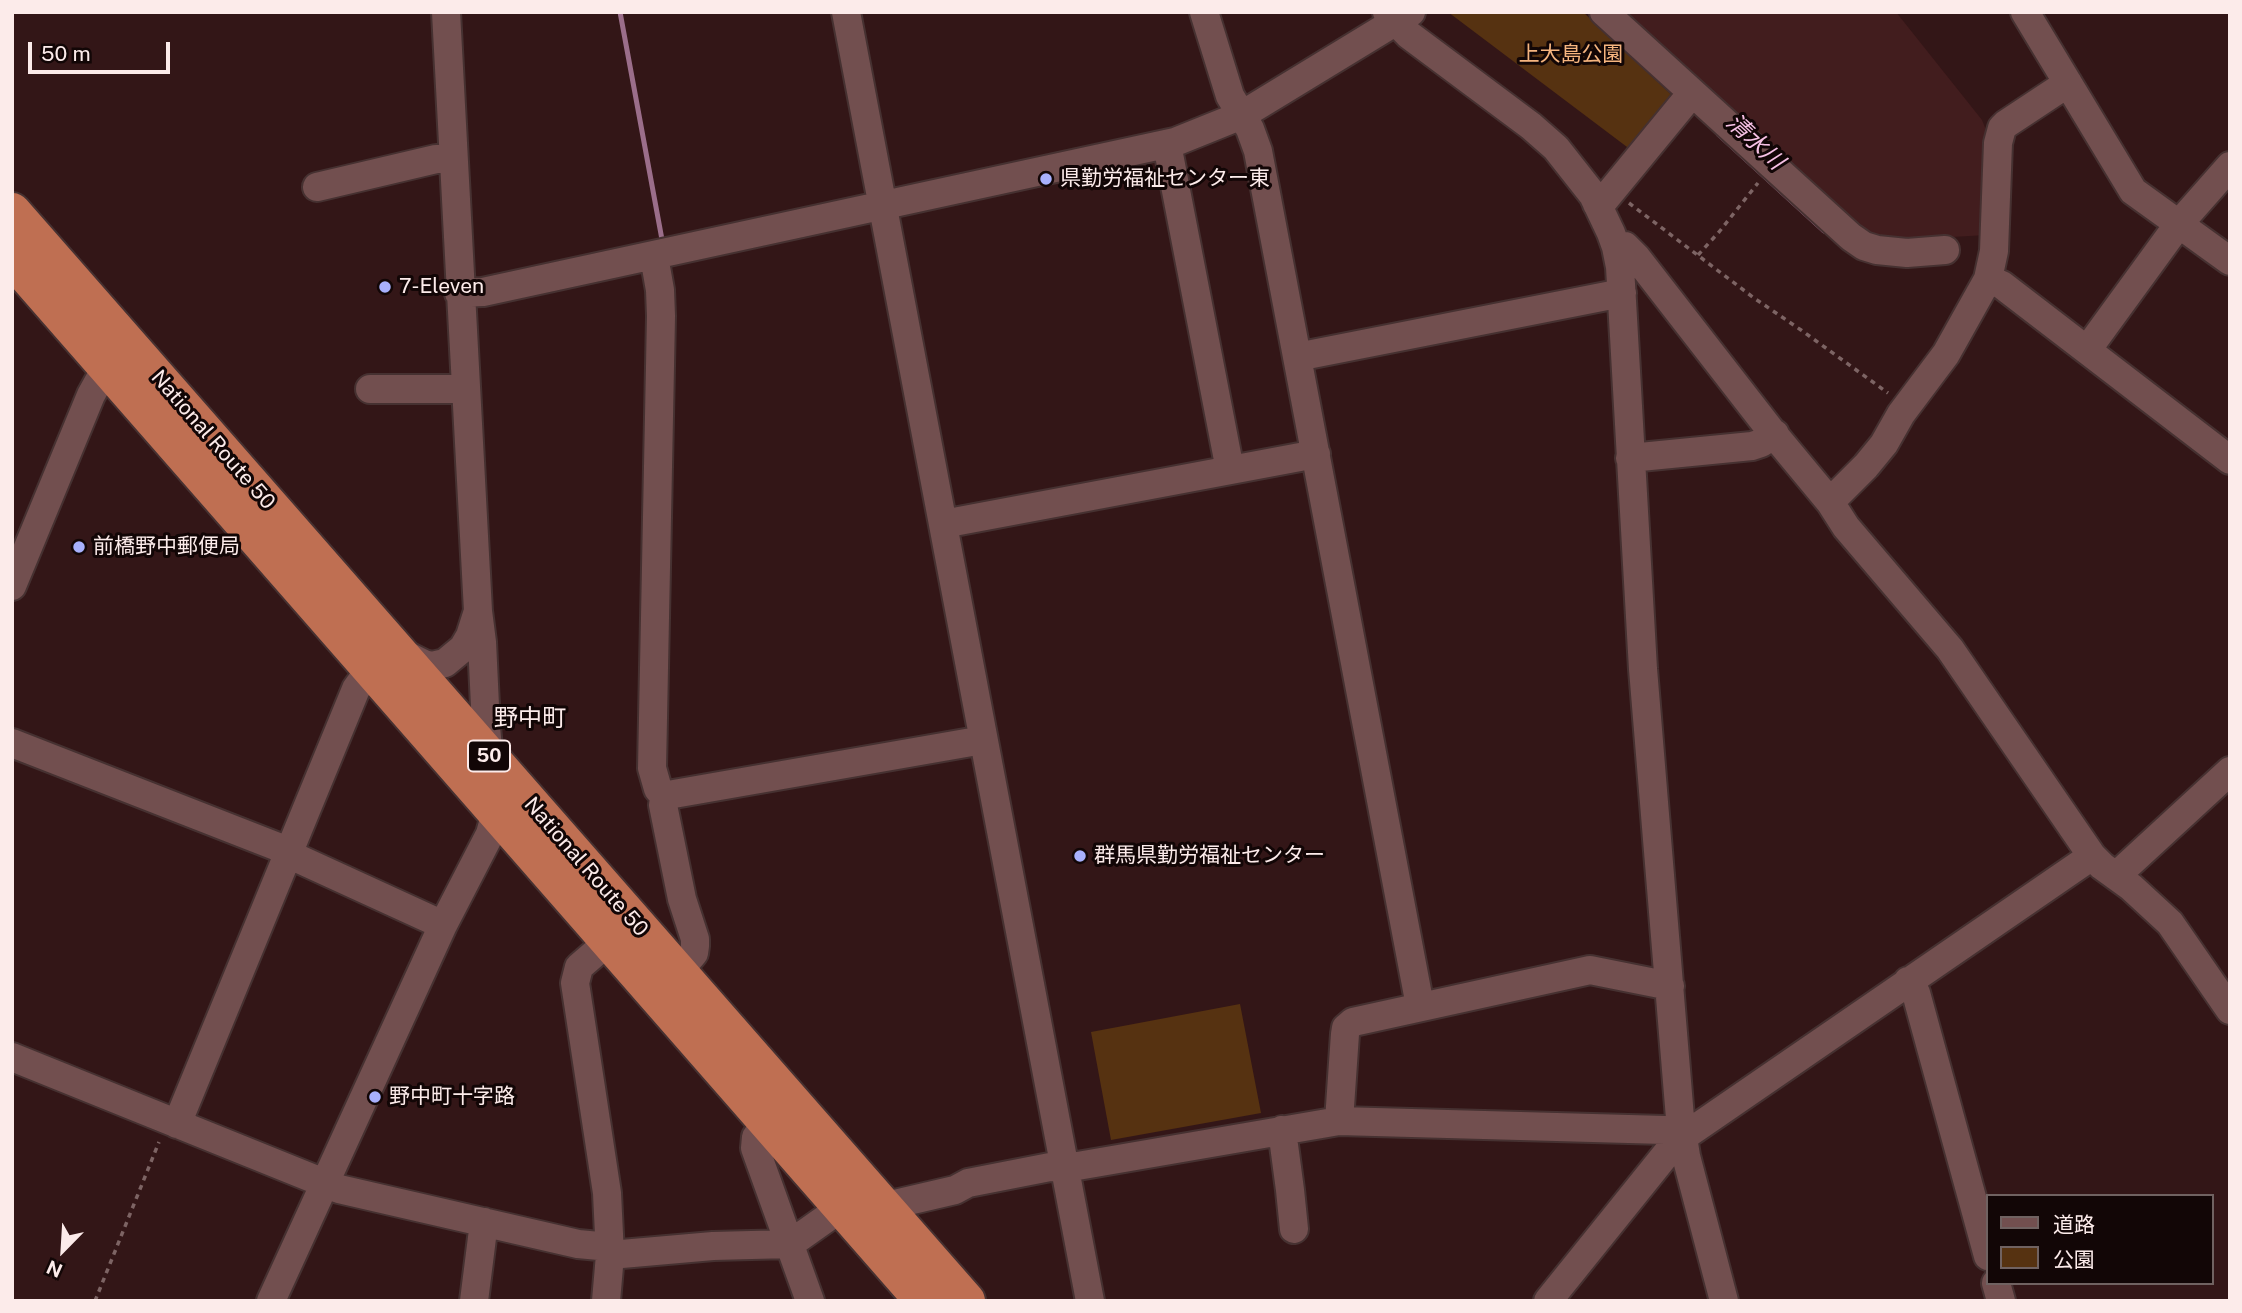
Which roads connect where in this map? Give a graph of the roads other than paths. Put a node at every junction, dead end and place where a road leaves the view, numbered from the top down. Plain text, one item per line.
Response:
1 (446, 12) edge
2 (846, 12) edge
3 (1204, 12) edge
4 (1604, 12) edge
5 (2025, 12) edge
6 (1398, 15) edge
7 (2068, 83) junction
8 (1692, 93) junction
9 (1242, 115) junction
10 (1167, 144) junction
11 (453, 159) junction
12 (2230, 166) edge
13 (317, 187) dead end
14 (1604, 197) junction
15 (882, 207) junction
16 (12, 212) edge
17 (2178, 225) junction
18 (1616, 247) junction
19 (1945, 250) dead end
20 (654, 256) junction
21 (12, 258) edge
22 (2230, 261) edge
23 (1988, 279) junction
24 (459, 293) junction
25 (1622, 293) junction
26 (2087, 350) junction
27 (114, 352) junction
28 (1297, 357) junction
29 (370, 389) dead end
30 (465, 389) junction
31 (1775, 435) junction
32 (1316, 454) junction
33 (1630, 458) junction
34 (2230, 460) edge
35 (1230, 470) junction
36 (1834, 509) junction
37 (943, 524) junction
38 (12, 586) edge
39 (478, 611) junction
40 (386, 661) junction
41 (984, 740) junction
42 (12, 743) edge
43 (488, 756) junction
44 (2230, 771) edge
45 (666, 797) junction
46 (494, 810) junction
47 (288, 854) junction
48 (2092, 856) junction
49 (2116, 876) junction
50 (443, 925) junction
51 (609, 941) junction
52 (675, 968) junction
53 (1908, 981) junction
54 (1670, 986) junction
55 (1420, 1006) junction
56 (2230, 1010) edge
57 (12, 1057) edge
58 (1339, 1121) junction
59 (172, 1122) junction
60 (769, 1123) junction
61 (1282, 1130) junction
62 (1683, 1137) junction
63 (1066, 1168) junction
64 (324, 1184) junction
65 (882, 1207) junction
66 (844, 1209) junction
67 (484, 1223) junction
68 (1294, 1229) dead end
69 (790, 1244) junction
70 (1986, 1249) edge
71 (610, 1251) junction
72 (271, 1301) edge
73 (474, 1301) edge
74 (606, 1301) edge
75 (810, 1301) edge
76 (924, 1301) edge
77 (966, 1301) edge
78 (1090, 1301) edge
79 (1548, 1301) edge
80 (1724, 1301) edge

1 - 11 street
2 - 15 street
3 - 9 street
4 - 8 street
5 - 7 street
6 - 9 street
6 - 14 street
7 - 17 street
7 - 23 street
8 - 14 street
8 - 19 street
9 - 10 street
9 - 28 street
10 - 15 street
10 - 35 street
11 - 13 street
11 - 24 street
12 - 17 street
14 - 18 street
15 - 20 street
15 - 37 street
16 - 27 highway, National Route 50 / 50
17 - 22 street
17 - 26 street
18 - 25 street
18 - 31 street
20 - 24 street
20 - 45 street
21 - 27 highway, National Route 50 / 50
23 - 26 street
23 - 36 street
24 - 30 street
25 - 28 street
25 - 33 street
26 - 34 street
27 - 38 street
27 - 40 highway, National Route 50 / 50
28 - 32 street
29 - 30 street
30 - 39 street
31 - 33 street
31 - 36 street
32 - 35 street
32 - 55 street
33 - 54 street
35 - 37 street
36 - 48 street
37 - 41 street
39 - 40 street
39 - 43 street
40 - 43 highway, National Route 50 / 50
40 - 46 highway, National Route 50 / 50
40 - 47 street
41 - 45 street
41 - 63 street
42 - 47 street
43 - 46 street
43 - 52 highway, National Route 50 / 50
44 - 49 street
45 - 52 street
46 - 50 street
46 - 51 highway, National Route 50 / 50
47 - 50 street
47 - 59 street
48 - 49 street
48 - 53 street
49 - 56 street
50 - 64 street
51 - 60 highway, National Route 50 / 50
51 - 71 street
52 - 65 highway, National Route 50 / 50
53 - 62 street
53 - 70 street
54 - 55 street
54 - 62 street
55 - 58 street
57 - 59 street
58 - 61 street
58 - 62 street
59 - 64 street
60 - 66 highway, National Route 50 / 50
60 - 69 street
61 - 63 street
61 - 68 street
62 - 79 street
62 - 80 street
63 - 65 street
63 - 78 street
64 - 67 street
64 - 72 street
65 - 66 street
65 - 77 highway, National Route 50 / 50
66 - 69 street
66 - 76 highway, National Route 50 / 50
67 - 71 street
67 - 73 street
69 - 71 street
69 - 75 street
71 - 74 street

